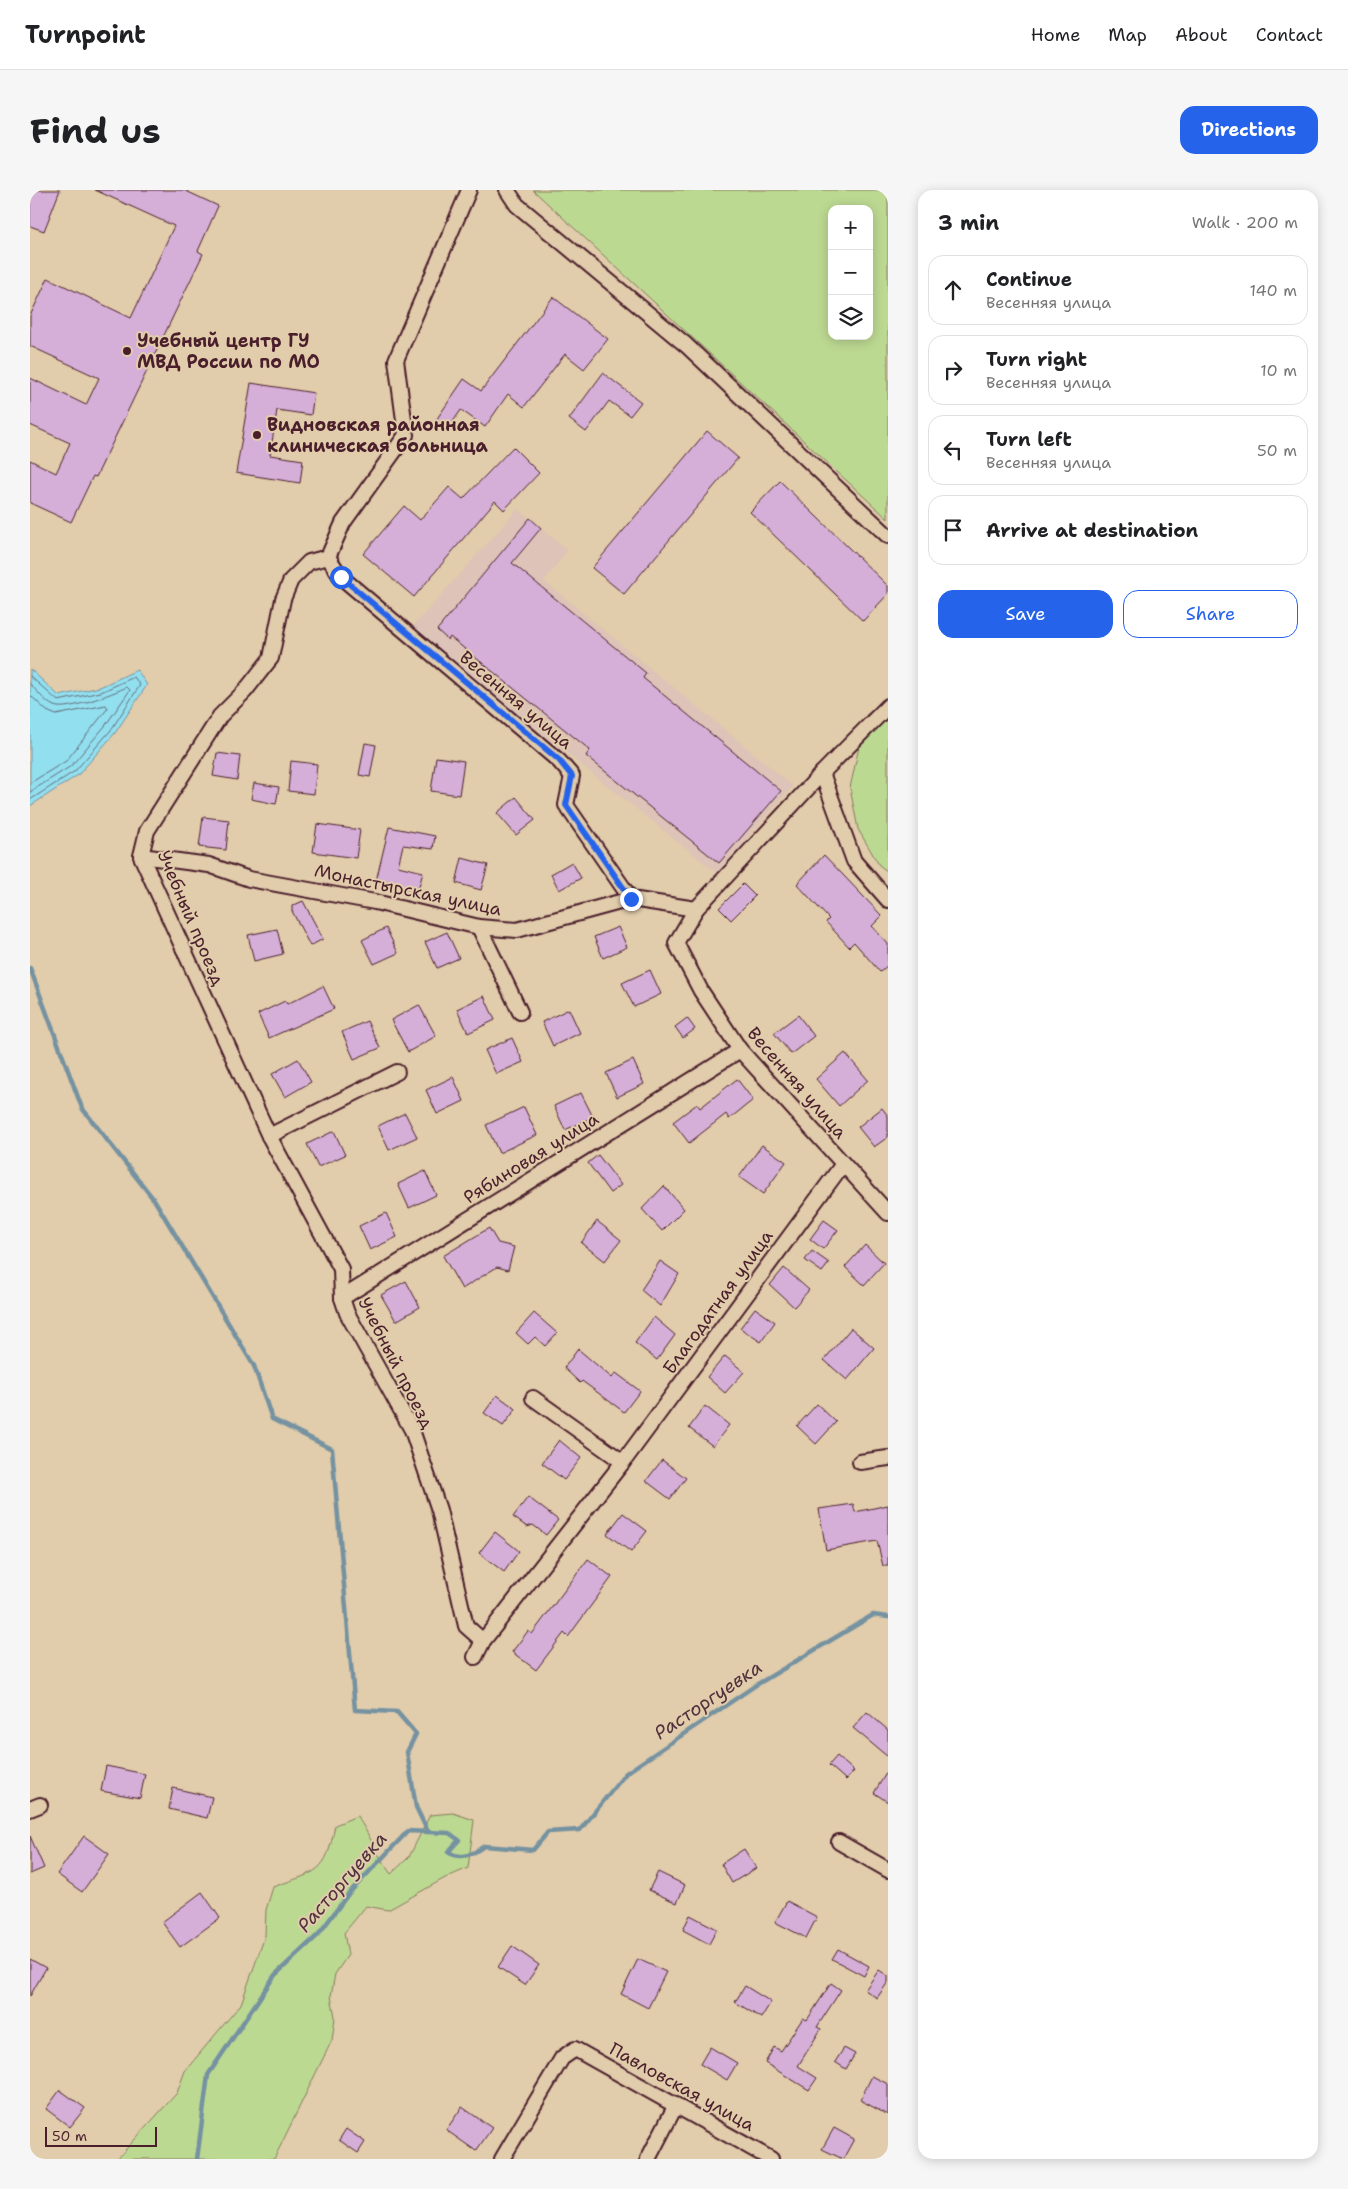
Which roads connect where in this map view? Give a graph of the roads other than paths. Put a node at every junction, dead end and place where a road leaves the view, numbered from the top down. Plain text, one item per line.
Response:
1 (469, 190) edge
2 (507, 190) edge
3 (888, 536) edge
4 (328, 557) junction
5 (888, 706) edge
6 (822, 773) junction
7 (141, 856) junction
8 (631, 899) junction
9 (888, 900) edge
10 (696, 909) junction
11 (479, 926) junction
12 (520, 1012) dead end
13 (740, 1050) junction
14 (397, 1072) dead end
15 (269, 1136) junction
16 (843, 1164) junction
17 (888, 1213) edge
18 (342, 1298) junction
19 (533, 1398) dead end
20 (888, 1458) edge
21 (623, 1462) junction
22 (860, 1462) dead end
23 (483, 1641) junction
24 (475, 1657) dead end
25 (839, 1842) dead end
26 (888, 1870) edge
27 (676, 2105) junction
28 (502, 2159) edge
29 (648, 2159) edge
30 (771, 2159) edge

1 - 4 street
2 - 3 street
4 - 7 street, Учебный проезд
4 - 8 street, Весенняя улица
5 - 6 street
6 - 9 street
6 - 10 street
7 - 11 street, Монастырская улица
7 - 15 street, Учебный проезд
8 - 10 street, Монастырская улица
8 - 11 street, Монастырская улица
10 - 13 street, Весенняя улица
11 - 12 street
13 - 16 street, Весенняя улица
13 - 18 street, Рябиновая улица
14 - 15 street
15 - 18 street, Учебный проезд
16 - 17 street, Весенняя улица
16 - 21 street, Благодатная улица
18 - 23 street, Учебный проезд
19 - 21 street
20 - 22 street
21 - 23 street, Благодатная улица
23 - 24 street, Благодатная улица
25 - 26 street
27 - 28 street, Павловская улица
27 - 29 street
27 - 30 street, Павловская улица

